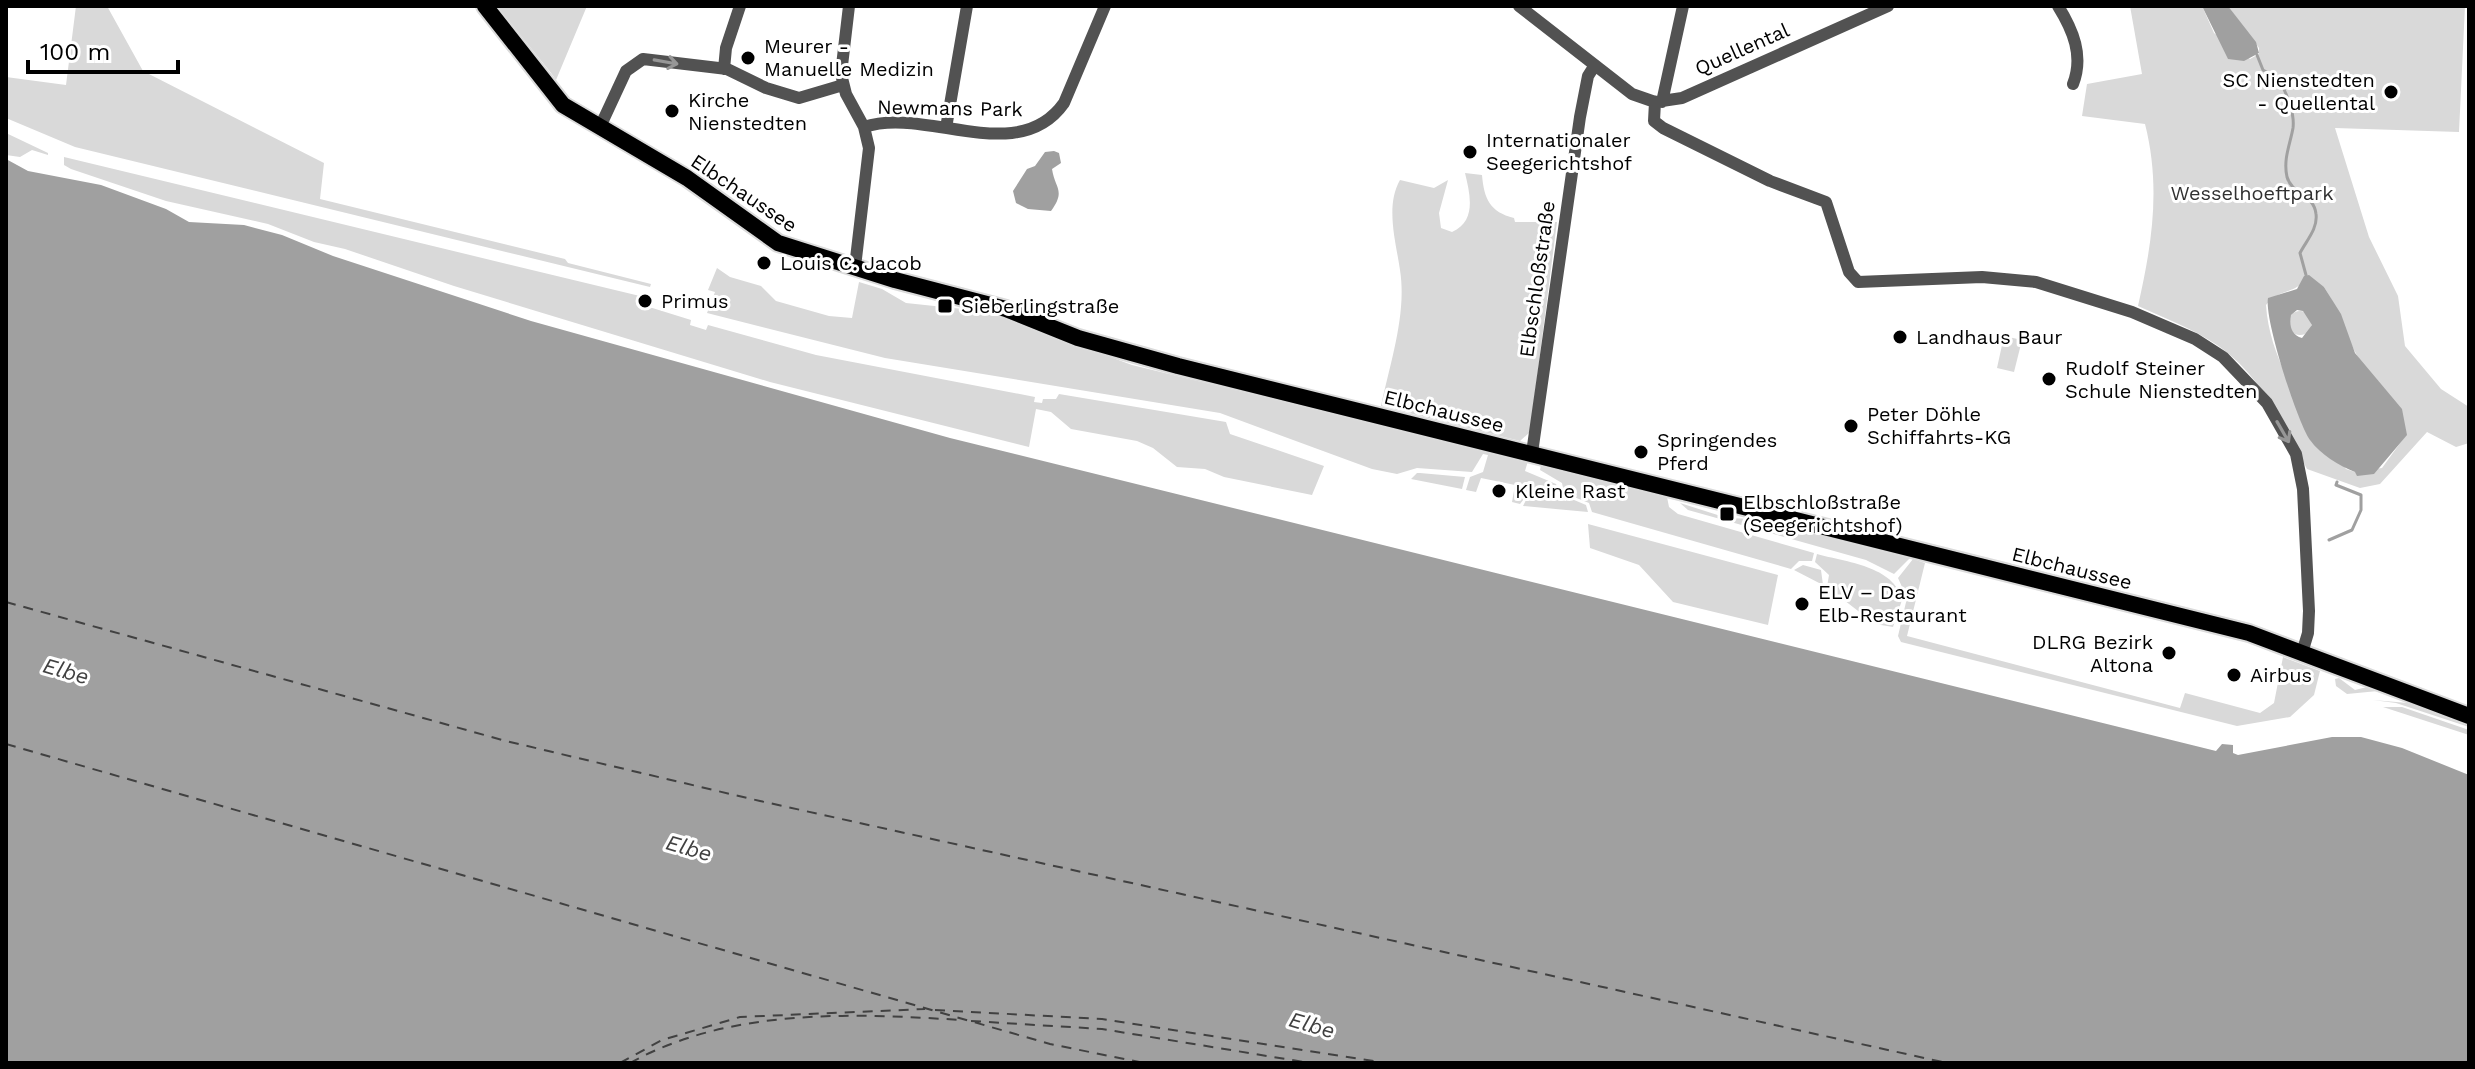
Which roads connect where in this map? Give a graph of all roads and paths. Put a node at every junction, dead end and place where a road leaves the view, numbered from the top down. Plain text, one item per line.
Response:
1 (485, 6) edge
2 (740, 6) edge
3 (849, 6) edge
4 (967, 6) edge
5 (1105, 6) edge
6 (1519, 6) edge
7 (1683, 6) edge
8 (1888, 6) edge
9 (2058, 6) edge
10 (1595, 65) junction
11 (724, 69) junction
12 (2073, 84) dead end
13 (843, 85) junction
14 (1658, 102) junction
15 (600, 127) junction
16 (864, 127) junction
17 (946, 128) junction
18 (855, 267) junction
19 (1532, 453) junction
20 (2302, 653) junction
21 (2469, 716) edge

1 - 15 main road, Elbchaussee
2 - 11 street
3 - 13 street
4 - 17 street
5 - 17 street, Newmans Park
6 - 10 street
7 - 14 street
8 - 14 street, Quellental
9 - 12 street
10 - 14 street
10 - 19 street, Elbschloßstraße
11 - 13 street
15 -> 11 street
13 - 16 street
14 -> 20 street
15 - 18 main road, Elbchaussee
16 - 17 street, Newmans Park
16 - 18 street
18 - 19 main road, Elbchaussee
19 - 20 main road, Elbchaussee
20 - 21 main road, Elbchaussee

